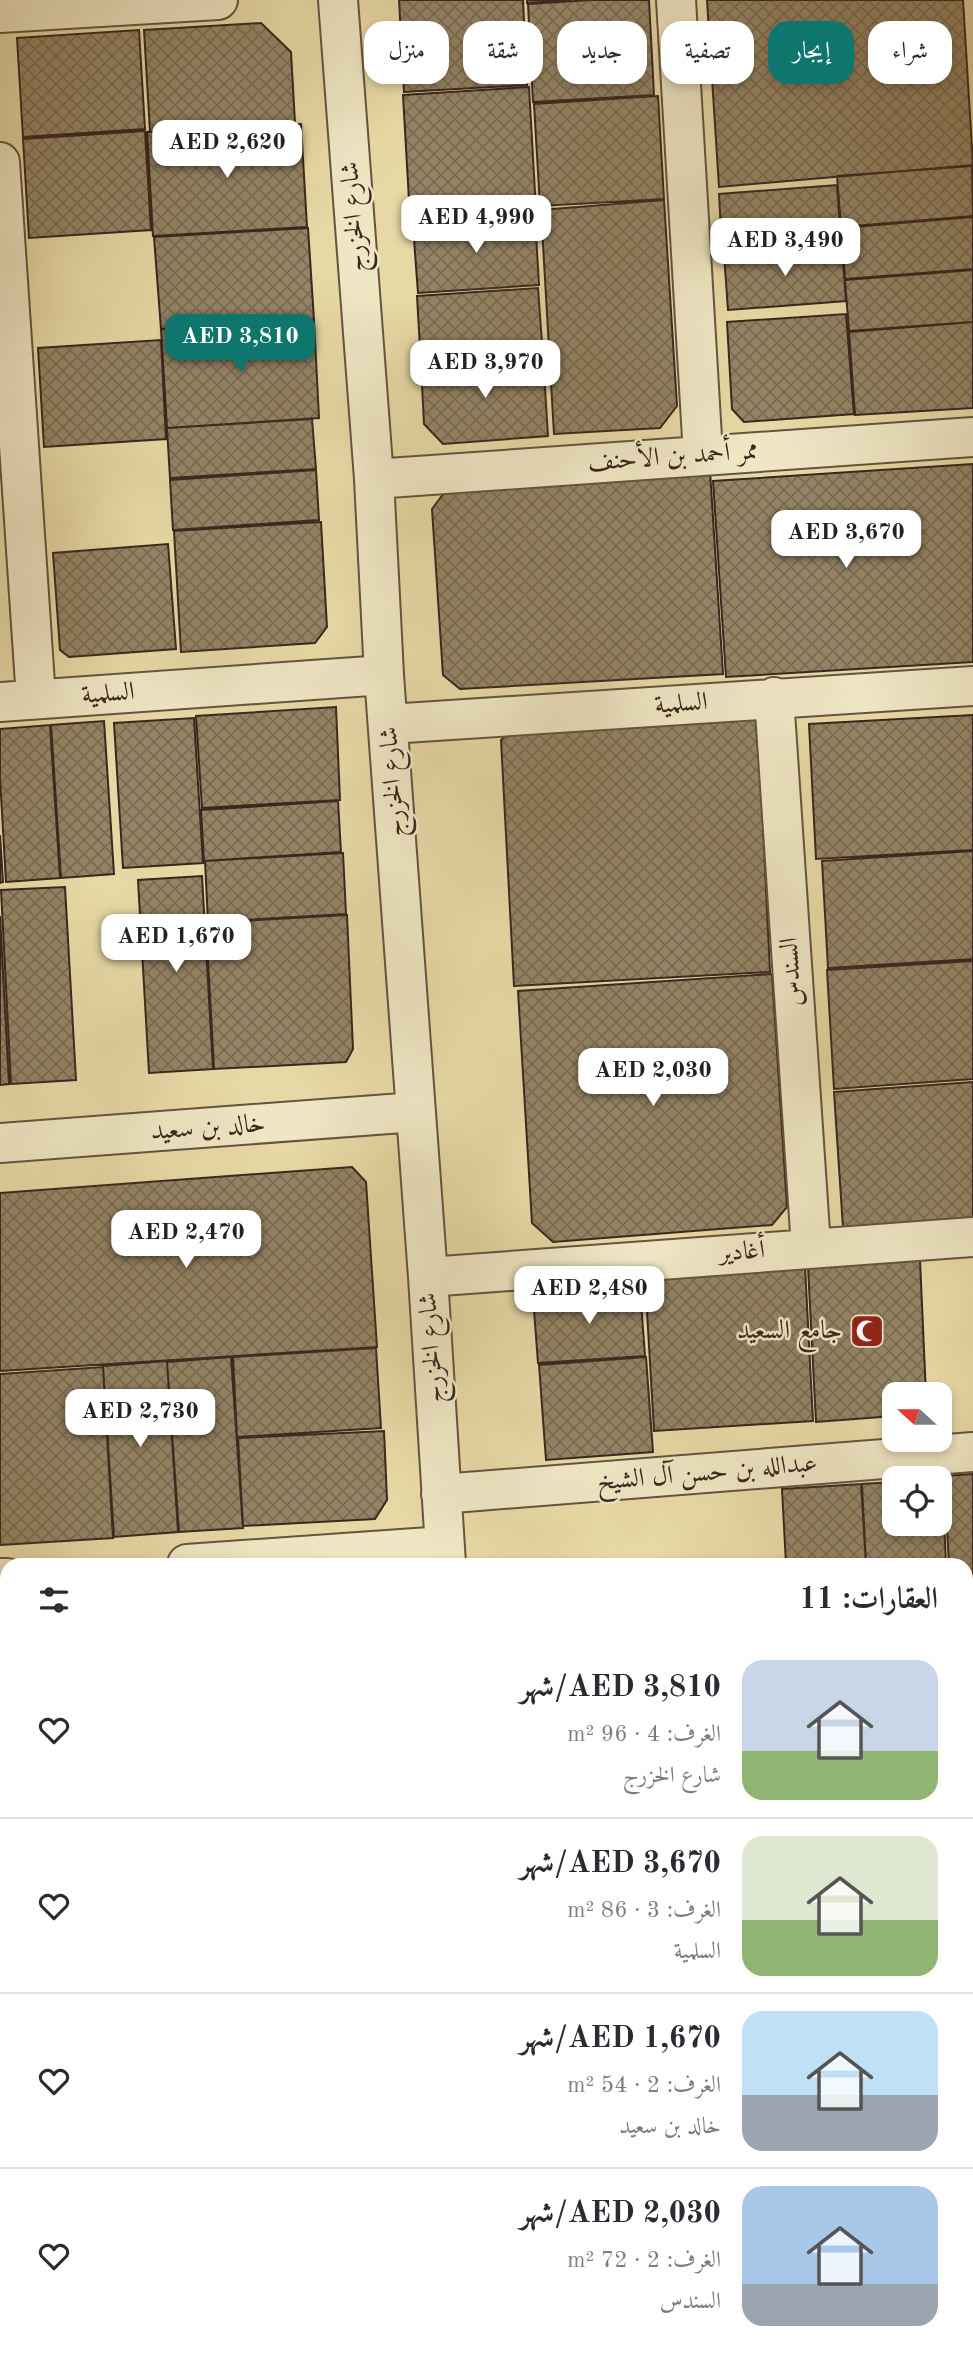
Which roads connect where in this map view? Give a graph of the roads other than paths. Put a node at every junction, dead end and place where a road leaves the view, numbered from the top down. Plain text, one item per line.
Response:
1 (218, 0) edge
2 (338, 0) edge
3 (676, 0) edge
4 (0, 13) edge
5 (0, 162) edge
6 (973, 437) edge
7 (704, 455) junction
8 (374, 479) junction
9 (384, 676) junction
10 (973, 686) edge
11 (774, 697) junction
12 (18, 701) edge
13 (389, 724) junction
14 (416, 1112) junction
15 (0, 1143) edge
16 (973, 1237) edge
17 (811, 1247) junction
18 (428, 1277) junction
19 (973, 1452) edge
20 (442, 1494) junction
21 (445, 1555) edge
22 (359, 1558) edge

1 - 4 street
2 - 8 street, شارع الخزرج
3 - 7 street
5 - 12 street
6 - 7 street, ممر أحمد بن الأحنف
7 - 8 street, ممر أحمد بن الأحنف
8 - 9 street, شارع الخزرج
9 - 12 street, السلمية
9 - 13 street, شارع الخزرج
10 - 11 street, السلمية
11 - 13 street, السلمية
11 - 17 street, السندس
13 - 14 street, شارع الخزرج
14 - 15 street, خالد بن سعيد
14 - 18 street, شارع الخزرج
16 - 17 street, أغادير
17 - 18 street, أغادير
18 - 20 street, شارع الخزرج
19 - 20 street, عبدالله بن حسن آل الشيخ
20 - 21 street, شارع الخزرج
21 - 22 street

